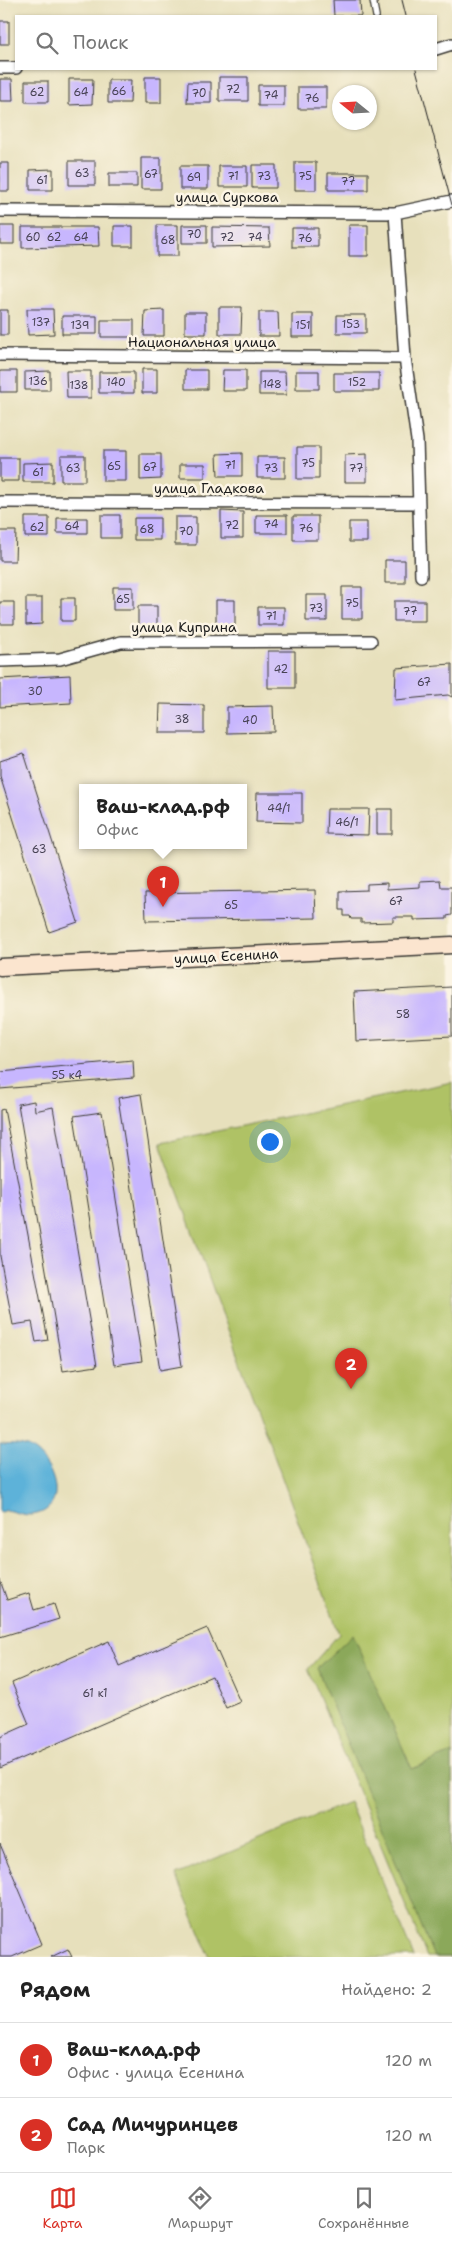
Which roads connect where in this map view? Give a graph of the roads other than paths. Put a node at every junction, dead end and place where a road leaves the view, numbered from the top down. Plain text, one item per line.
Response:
1 (373, 0) edge
2 (376, 15) edge
3 (452, 44) edge
4 (437, 49) edge
5 (0, 68) edge
6 (15, 68) edge
7 (452, 202) edge
8 (0, 211) edge
9 (395, 212) junction
10 (0, 355) edge
11 (404, 358) junction
12 (0, 502) edge
13 (417, 503) junction
14 (421, 576) dead end
15 (371, 641) dead end
16 (0, 661) edge
17 (452, 945) edge
18 (0, 967) edge

1 - 2 lane
3 - 4 street
5 - 6 street
7 - 9 street, улица Суркова
8 - 9 street, улица Суркова
9 - 11 street
10 - 11 street, Национальная улица
11 - 13 street
12 - 13 street, улица Гладкова
13 - 14 street
15 - 16 street, улица Куприна
17 - 18 street, улица Есенина

